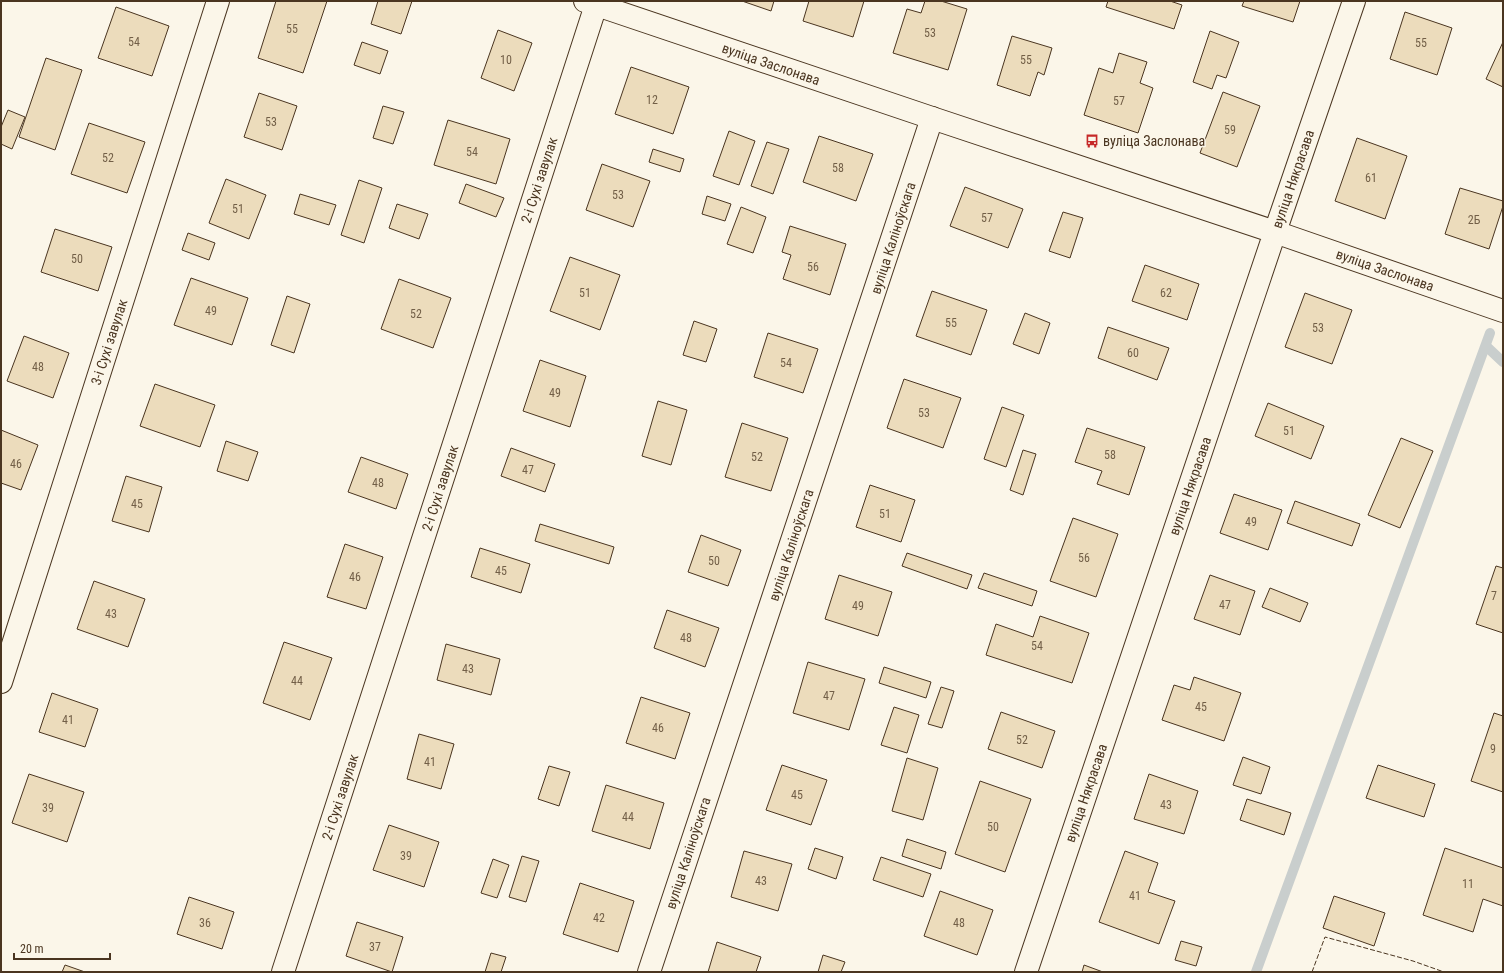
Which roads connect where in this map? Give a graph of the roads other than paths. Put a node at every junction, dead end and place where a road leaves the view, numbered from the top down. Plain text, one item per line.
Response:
1 (218, 1) edge
2 (1354, 1) edge
3 (590, 3) edge
4 (932, 118) junction
5 (1275, 232) junction
6 (1503, 311) edge
7 (1, 682) edge
8 (284, 972) edge
9 (649, 972) edge
10 (1026, 972) edge

1 - 7 street, 3-і Сухі завулак
2 - 5 street, вуліца Някрасава
3 - 4 street, вуліца Заслонава
3 - 8 street, 2-і Сухі завулак
4 - 5 street, вуліца Заслонава
4 - 9 street, вуліца Каліноўскага
5 - 6 street, вуліца Заслонава
5 - 10 street, вуліца Някрасава

